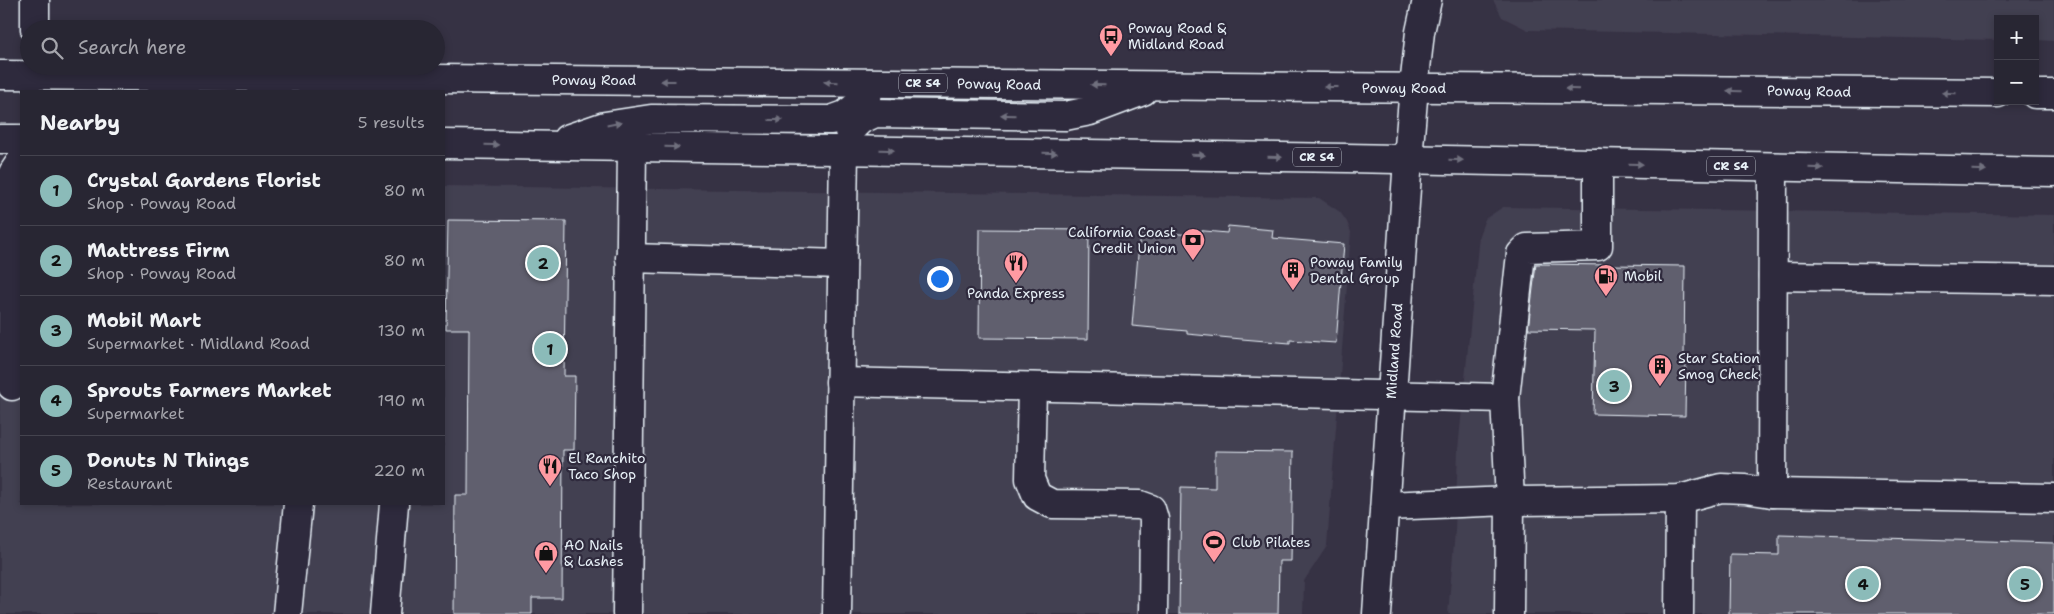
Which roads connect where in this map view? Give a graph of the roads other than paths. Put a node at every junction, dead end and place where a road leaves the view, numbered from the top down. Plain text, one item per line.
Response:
1 (35, 0) edge
2 (1427, 0) edge
3 (36, 20) edge
4 (0, 75) edge
5 (35, 78) edge
6 (869, 83) junction
7 (1156, 86) junction
8 (1414, 87) junction
9 (1994, 93) edge
10 (2039, 94) edge
11 (2054, 94) edge
12 (0, 139) edge
13 (20, 139) edge
14 (445, 144) edge
15 (552, 145) junction
16 (632, 146) junction
17 (844, 150) junction
18 (1408, 159) junction
19 (20, 162) edge
20 (1598, 163) junction
21 (1773, 167) junction
22 (2054, 172) edge
23 (630, 258) junction
24 (842, 264) junction
25 (1773, 276) junction
26 (2054, 280) edge
27 (840, 382) junction
28 (11, 386) edge
29 (1032, 387) junction
30 (1391, 396) junction
31 (1505, 398) junction
32 (1772, 493) junction
33 (2054, 498) edge
34 (1680, 499) junction
35 (1510, 501) junction
36 (298, 505) edge
37 (394, 505) edge
38 (1384, 506) junction
39 (287, 614) edge
40 (386, 614) edge
41 (626, 614) edge
42 (837, 614) edge
43 (1153, 614) edge
44 (1377, 614) edge
45 (1509, 614) edge
46 (1679, 614) edge

1 - 3 main road
2 - 8 main road, Midland Road
4 - 5 main road, Poway Road / CR S4
6 -> 5 main road, Poway Road / CR S4
7 -> 6 main road, Poway Road / CR S4
15 -> 6 main road
8 -> 7 main road, Poway Road / CR S4
7 -> 17 main road
9 -> 8 main road, Poway Road / CR S4
8 - 18 main road, Midland Road
10 - 11 main road
12 - 13 main road
14 -> 15 main road, CR S4
15 - 16 main road, CR S4
16 -> 17 main road, CR S4
16 - 23 main road
17 -> 18 main road, CR S4
17 - 24 main road
18 -> 20 main road, CR S4
18 - 30 main road, Midland Road
19 - 28 main road
20 -> 21 main road, CR S4
20 - 31 main road
21 -> 22 main road, CR S4
21 - 25 main road
23 - 24 main road
23 - 41 main road
24 - 27 main road
25 - 26 main road
25 - 32 main road
27 - 29 main road
27 - 42 main road
29 - 30 main road
29 - 43 main road
30 - 31 main road
30 - 38 main road, Midland Road
31 - 35 main road
32 - 33 main road
32 - 34 main road
34 - 35 main road
34 - 46 main road
35 - 38 main road
35 - 45 main road
36 - 39 main road
37 - 40 main road
38 - 44 main road, Midland Road

